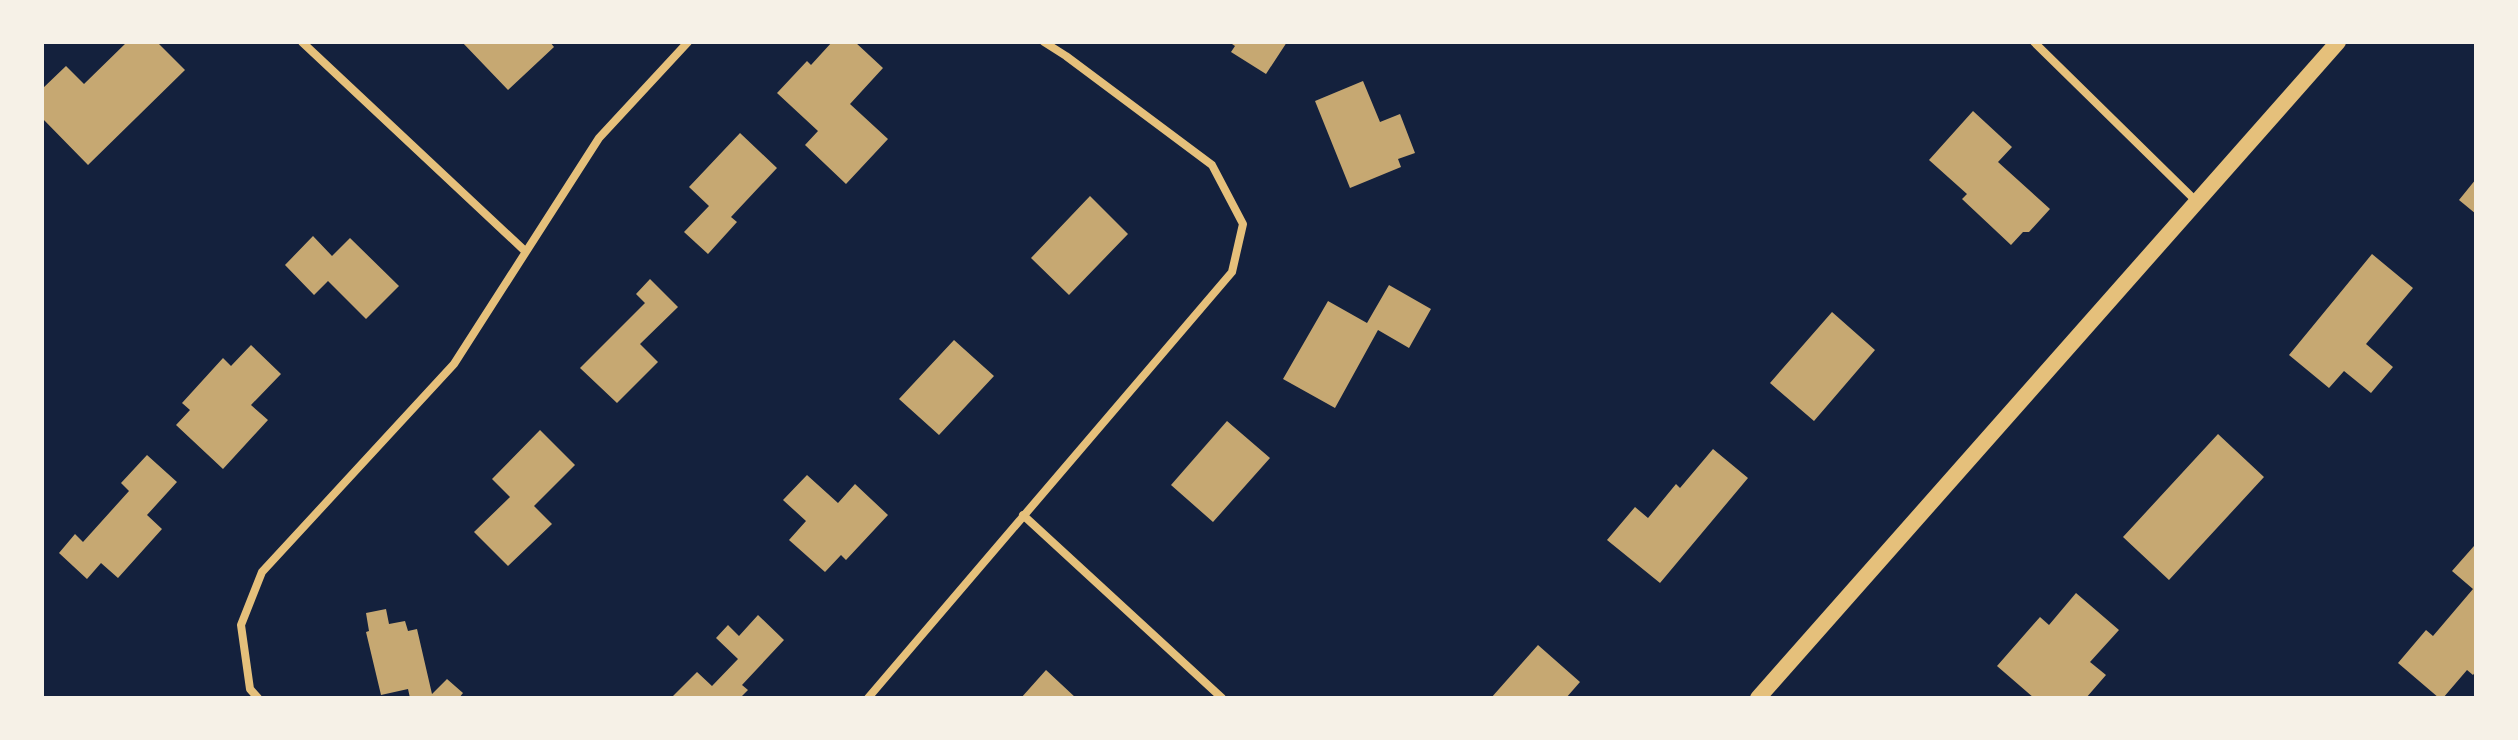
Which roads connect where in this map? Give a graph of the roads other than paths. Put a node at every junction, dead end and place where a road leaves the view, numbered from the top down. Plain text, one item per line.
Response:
1 (302, 42) edge
2 (688, 42) edge
3 (1044, 42) edge
4 (2034, 42) edge
5 (2338, 42) edge
6 (2196, 201) junction
7 (525, 251) junction
8 (1023, 515) junction
9 (258, 698) edge
10 (868, 698) edge
11 (1222, 698) edge
12 (1758, 698) edge

1 - 7 street
2 - 7 street
3 - 8 street
4 - 6 street
5 - 6 main road
6 - 12 main road
7 - 9 street
8 - 10 street
8 - 11 street

